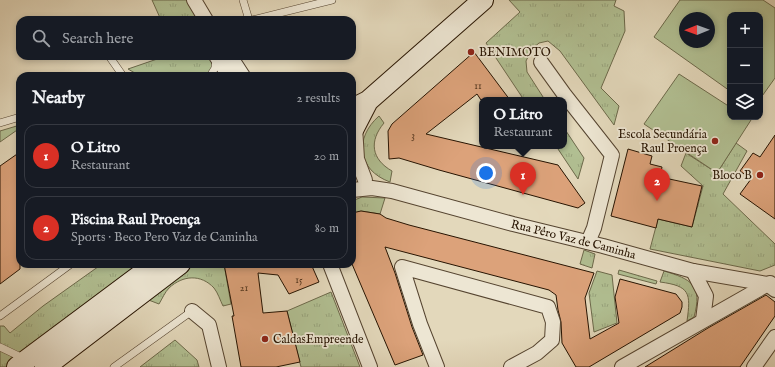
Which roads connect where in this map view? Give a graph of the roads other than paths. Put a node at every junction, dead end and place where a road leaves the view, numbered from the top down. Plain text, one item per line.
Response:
1 (183, 0) edge
2 (194, 0) edge
3 (244, 0) edge
4 (332, 0) edge
5 (321, 1) edge
6 (481, 1) edge
7 (193, 16) edge
8 (204, 16) edge
9 (249, 16) edge
10 (265, 16) edge
11 (112, 60) edge
12 (216, 60) edge
13 (219, 60) edge
14 (233, 60) edge
15 (541, 62) dead end
16 (120, 72) edge
17 (212, 72) edge
18 (227, 72) edge
19 (240, 72) edge
20 (566, 97) edge
21 (567, 98) edge
22 (357, 117) edge
23 (16, 118) edge
24 (0, 123) edge
25 (356, 176) edge
26 (368, 184) junction
27 (356, 189) edge
28 (588, 242) junction
29 (65, 268) edge
30 (149, 268) edge
31 (174, 268) edge
32 (332, 268) edge
33 (693, 270) junction
34 (772, 285) edge
35 (192, 311) joint
36 (0, 316) edge
37 (703, 320) junction
38 (775, 337) edge
39 (0, 347) edge
40 (29, 365) edge
41 (114, 367) edge
42 (219, 367) edge
43 (370, 367) edge
44 (436, 367) edge
45 (511, 367) edge
46 (622, 367) edge
47 (754, 367) edge

1 - 7 street
2 - 8 street
3 - 9 lane
4 - 5 lane
5 - 10 lane
6 - 22 main road
11 - 16 lane
12 - 17 lane
13 - 18 street
14 - 19 street
15 - 20 street
21 - 28 street
22 - 26 street
23 - 24 lane
25 - 26 street
26 - 27 street
26 - 28 street, Rua Pêro Vaz de Caminha
28 - 33 street, Rua Pêro Vaz de Caminha
29 - 36 lane
30 - 40 main road
31 - 40 main road
32 - 43 street
33 - 34 street, Rua Pêro Vaz de Caminha
33 - 37 street
34 - 37 street
35 - 41 lane
35 - 42 street
37 - 46 street
38 - 47 street
39 - 40 lane
44 - 45 street

